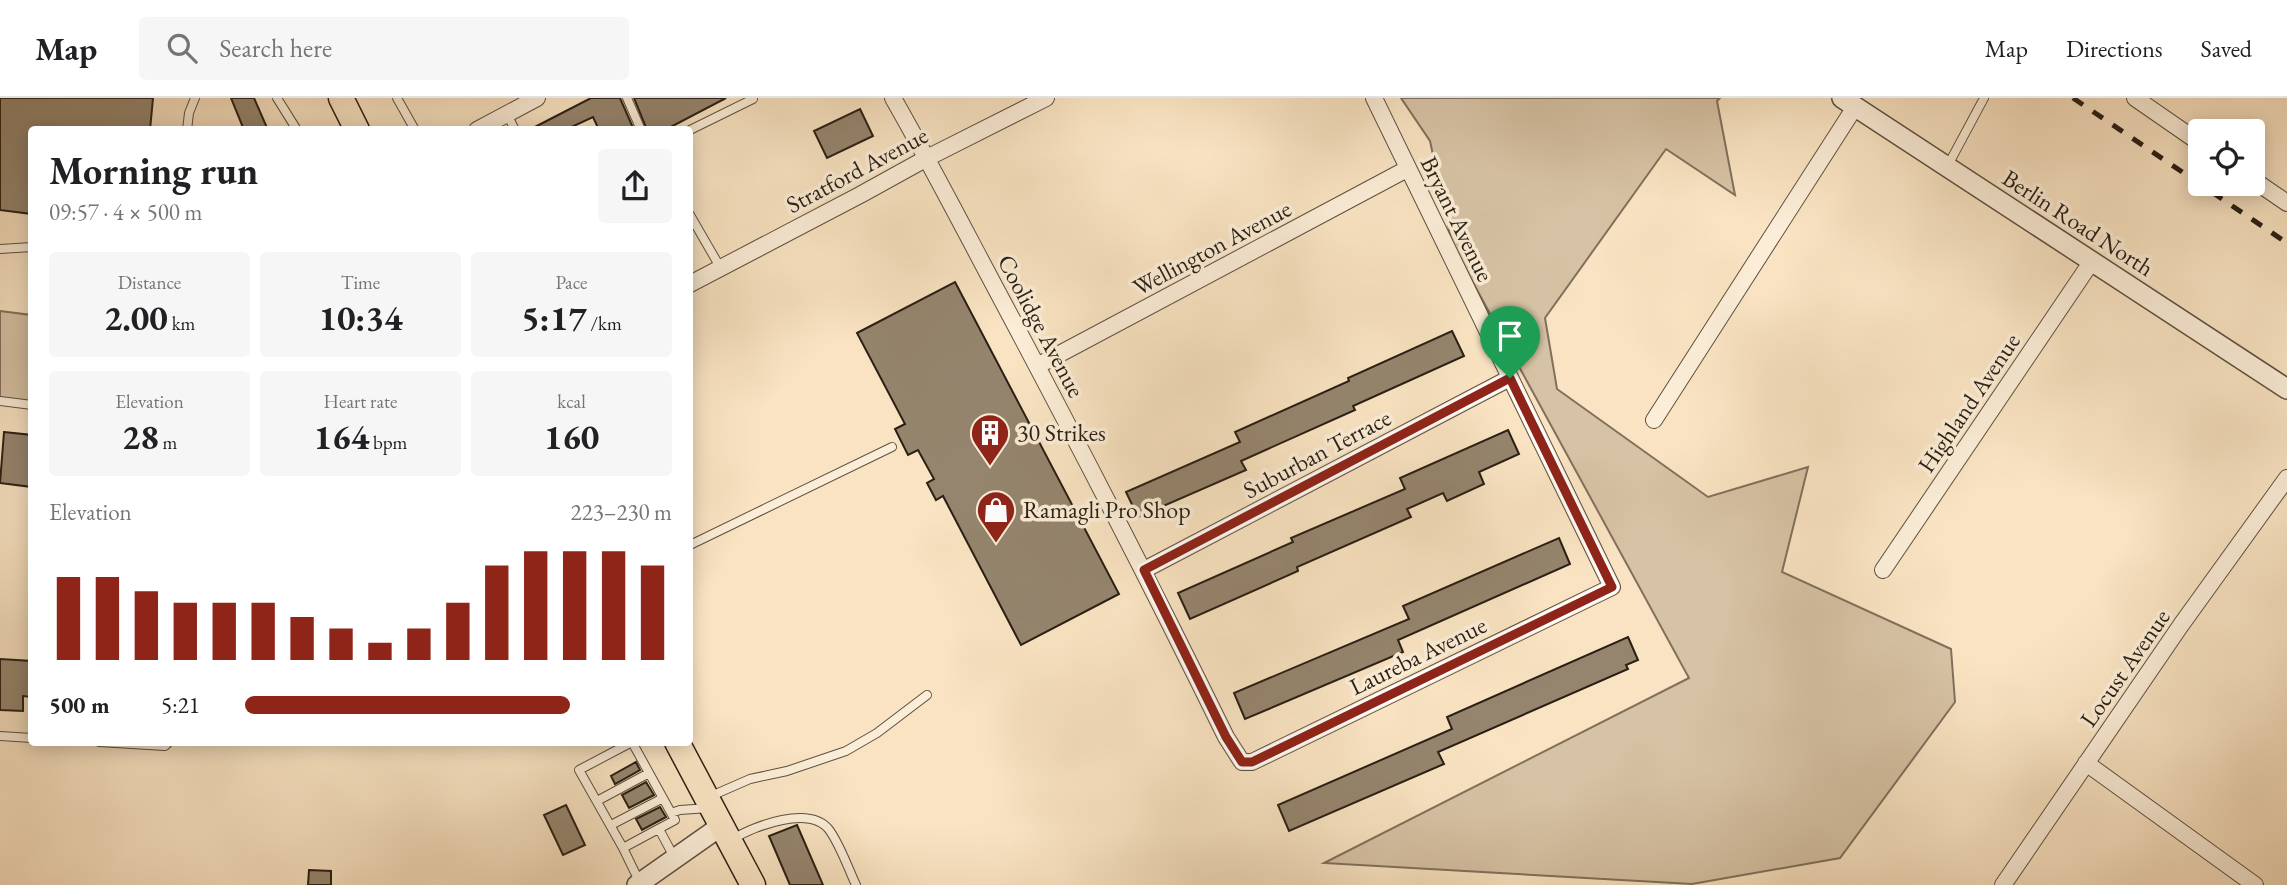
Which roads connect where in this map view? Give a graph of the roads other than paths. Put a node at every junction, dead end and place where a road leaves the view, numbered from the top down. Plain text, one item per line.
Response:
1 (195, 98) edge
2 (277, 98) edge
3 (341, 98) edge
4 (397, 98) edge
5 (537, 98) edge
6 (627, 98) edge
7 (753, 98) edge
8 (893, 98) edge
9 (1046, 98) edge
10 (1374, 98) edge
11 (1984, 98) edge
12 (2135, 98) edge
13 (1848, 102) edge
14 (507, 114) junction
15 (187, 126) edge
16 (294, 126) edge
17 (355, 126) edge
18 (413, 126) edge
19 (484, 126) edge
20 (513, 126) edge
21 (639, 126) edge
22 (693, 129) edge
23 (2188, 135) edge
24 (927, 158) junction
25 (1947, 167) junction
26 (1407, 169) junction
27 (2265, 188) edge
28 (2287, 203) edge
29 (693, 220) edge
30 (28, 247) edge
31 (0, 249) edge
32 (2092, 261) junction
33 (720, 267) junction
34 (693, 282) edge
35 (1037, 366) junction
36 (1510, 378) junction
37 (2287, 389) edge
38 (0, 401) edge
39 (28, 404) edge
40 (1654, 420) dead end
41 (892, 447) dead end
42 (2287, 478) edge
43 (693, 544) edge
44 (1144, 570) junction
45 (1883, 570) dead end
46 (1612, 587) joint
47 (927, 695) dead end
48 (0, 736) edge
49 (28, 738) edge
50 (624, 746) edge
51 (634, 746) edge
52 (679, 746) edge
53 (1242, 762) joint
54 (2086, 763) junction
55 (649, 773) junction
56 (663, 798) junction
57 (597, 801) junction
58 (671, 813) junction
59 (717, 818) junction
60 (611, 825) junction
61 (659, 829) junction
62 (623, 848) junction
63 (675, 858) junction
64 (639, 884) edge
65 (753, 885) edge
66 (856, 885) edge
67 (2003, 885) edge
68 (2255, 885) edge

1 - 15 lane
2 - 16 lane
3 - 17 highway
4 - 18 lane
5 - 14 street
6 - 21 lane
7 - 22 lane
8 - 24 street, Coolidge Avenue
9 - 24 street, Stratford Avenue
10 - 26 street, Bryant Avenue
11 - 25 lane
12 - 23 street
13 - 25 street, Berlin Road North
13 - 40 street
14 - 19 street
14 - 20 lane
24 - 33 street, Stratford Avenue
24 - 35 street, Coolidge Avenue
25 - 32 street, Berlin Road North
26 - 35 street, Wellington Avenue
26 - 36 street, Bryant Avenue
27 - 28 street
29 - 33 lane
30 - 31 lane
32 - 37 street, Berlin Road North
32 - 45 street, Highland Avenue
33 - 34 street, Stratford Avenue
35 - 44 street, Coolidge Avenue
36 - 44 street, Suburban Terrace
36 - 46 street, Bryant Avenue
38 - 39 lane
41 - 43 lane
42 - 54 street, Locust Avenue
44 - 53 street, Coolidge Avenue
46 - 53 street, Laureba Avenue
47 - 59 lane
48 - 49 lane
50 - 57 lane
51 - 55 lane
52 - 59 highway
54 - 67 street, Locust Avenue
54 - 68 street
55 - 56 lane
55 - 57 lane
56 - 58 lane
56 - 60 lane
57 - 60 lane
58 - 59 lane
58 - 61 lane
59 - 63 street
59 - 65 highway
59 - 66 lane
60 - 62 lane
61 - 62 lane
61 - 63 lane
62 - 64 lane
63 - 64 street

